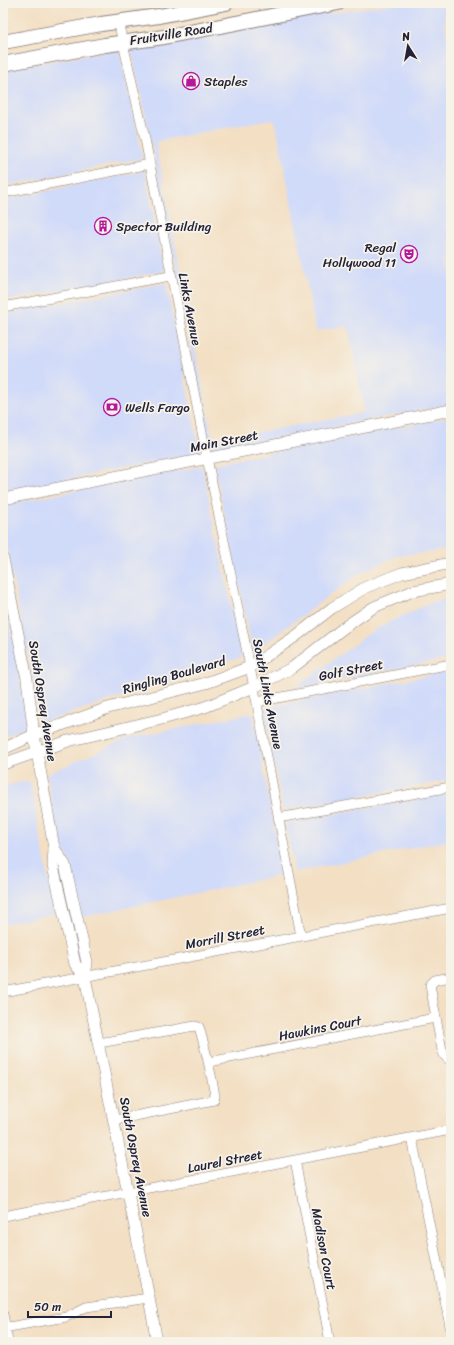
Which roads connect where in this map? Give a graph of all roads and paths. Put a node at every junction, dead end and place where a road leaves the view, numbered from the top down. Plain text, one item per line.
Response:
1 (226, 3) edge
2 (338, 3) edge
3 (118, 21) junction
4 (3, 42) edge
5 (123, 42) junction
6 (3, 64) edge
7 (150, 164) junction
8 (3, 193) edge
9 (170, 276) junction
10 (3, 307) edge
11 (451, 410) edge
12 (207, 458) junction
13 (3, 499) edge
14 (3, 559) edge
15 (451, 563) edge
16 (451, 584) edge
17 (451, 664) edge
18 (250, 667) junction
19 (254, 687) junction
20 (257, 702) junction
21 (34, 735) junction
22 (3, 749) edge
23 (37, 752) junction
24 (3, 764) edge
25 (451, 787) edge
26 (278, 818) junction
27 (451, 908) edge
28 (301, 936) junction
29 (86, 977) junction
30 (451, 977) edge
31 (3, 992) edge
32 (435, 1018) junction
33 (99, 1043) junction
34 (451, 1058) edge
35 (209, 1062) junction
36 (115, 1120) junction
37 (451, 1130) edge
38 (412, 1138) junction
39 (294, 1160) junction
40 (128, 1192) junction
41 (3, 1216) edge
42 (150, 1298) junction
43 (3, 1314) edge
44 (4, 1328) edge
45 (451, 1331) edge
46 (8, 1342) edge
47 (157, 1342) edge
48 (330, 1342) edge

1 - 3 main road, Fruitville Road
2 - 5 main road, Fruitville Road
3 - 4 main road, Fruitville Road
3 - 5 street, Links Avenue
5 - 6 main road, Fruitville Road
5 - 7 street, Links Avenue
7 - 8 street
7 - 9 street, Links Avenue
9 - 10 street
9 - 12 street, Links Avenue
11 - 12 street, Main Street
12 - 13 street, Main Street
12 - 18 street, South Links Avenue
14 - 21 street, South Osprey Avenue
15 - 18 street, Ringling Boulevard
16 - 19 street
17 - 20 street, Golf Street
18 - 19 street, South Links Avenue
18 - 21 street, Ringling Boulevard
19 - 20 street, South Links Avenue
19 - 23 street
20 - 26 street, South Links Avenue
21 - 22 street, Ringling Boulevard
21 - 23 street, South Osprey Avenue
23 - 24 street
23 - 29 street, South Osprey Avenue
25 - 26 street
26 - 28 street, South Links Avenue
27 - 28 street, Morrill Street
28 - 29 street, Morrill Street
29 - 31 street, Morrill Street
29 - 33 street, South Osprey Avenue
30 - 32 street
32 - 34 street
32 - 35 street, Hawkins Court
33 - 35 street
33 - 36 street, South Osprey Avenue
35 - 36 street
36 - 40 street, South Osprey Avenue
37 - 38 street, Laurel Street
38 - 39 street, Laurel Street
38 - 45 street
39 - 40 street, Laurel Street
39 - 48 street, Madison Court
40 - 41 street, Laurel Street
40 - 42 street, South Osprey Avenue
42 - 44 street
42 - 47 street, South Osprey Avenue
43 - 44 street
44 - 46 street

